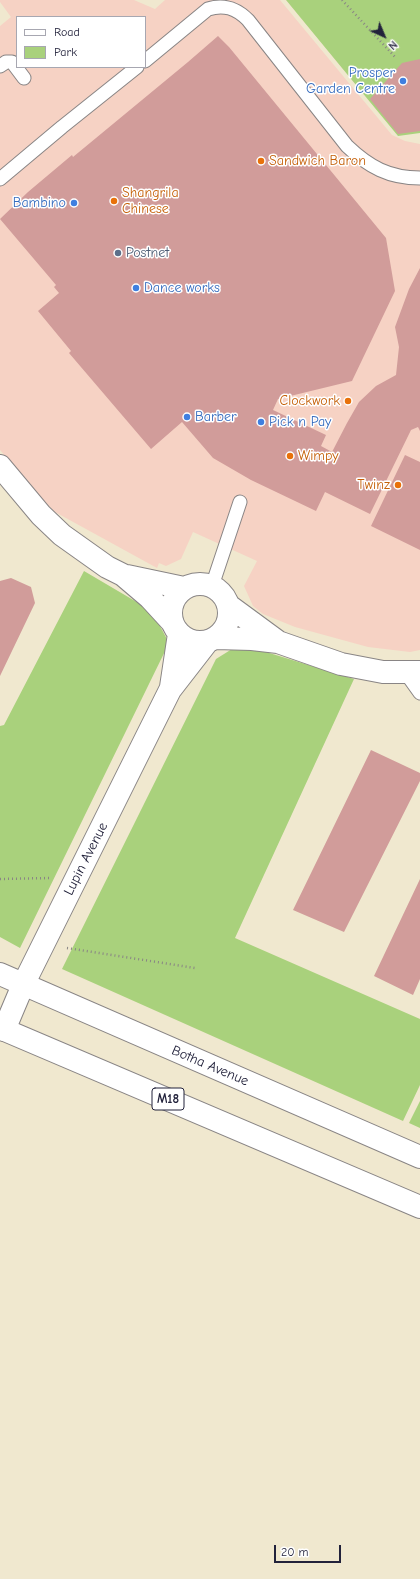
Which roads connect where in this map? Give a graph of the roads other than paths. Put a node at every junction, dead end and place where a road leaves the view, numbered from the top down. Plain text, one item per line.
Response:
1 (146, 60) edge
2 (0, 66) edge
3 (16, 67) edge
4 (16, 68) edge
5 (136, 68) edge
6 (24, 78) dead end
7 (420, 178) edge
8 (0, 179) edge
9 (0, 466) edge
10 (240, 502) dead end
11 (123, 576) junction
12 (212, 586) junction
13 (184, 588) junction
14 (228, 605) junction
15 (175, 628) junction
16 (212, 640) junction
17 (278, 642) junction
18 (412, 672) edge
19 (170, 690) junction
20 (420, 693) edge
21 (0, 974) edge
22 (23, 985) junction
23 (2, 1029) edge
24 (420, 1157) edge
25 (420, 1207) edge

1 - 7 lane
2 - 3 lane
4 - 6 lane
5 - 8 lane
9 - 11 street
10 - 12 lane
11 - 13 street
11 - 15 street
12 - 13 street
12 - 14 street
13 - 15 street
14 - 16 street
14 - 17 street
15 - 16 street
15 - 19 street, Lupin Avenue
16 - 17 street
16 - 19 street, Lupin Avenue
17 - 18 street
18 - 20 lane
19 - 22 street, Lupin Avenue
21 - 22 street, Botha Avenue
22 - 23 street, Lupin Avenue
22 - 24 street, Botha Avenue
23 - 25 street, M18

